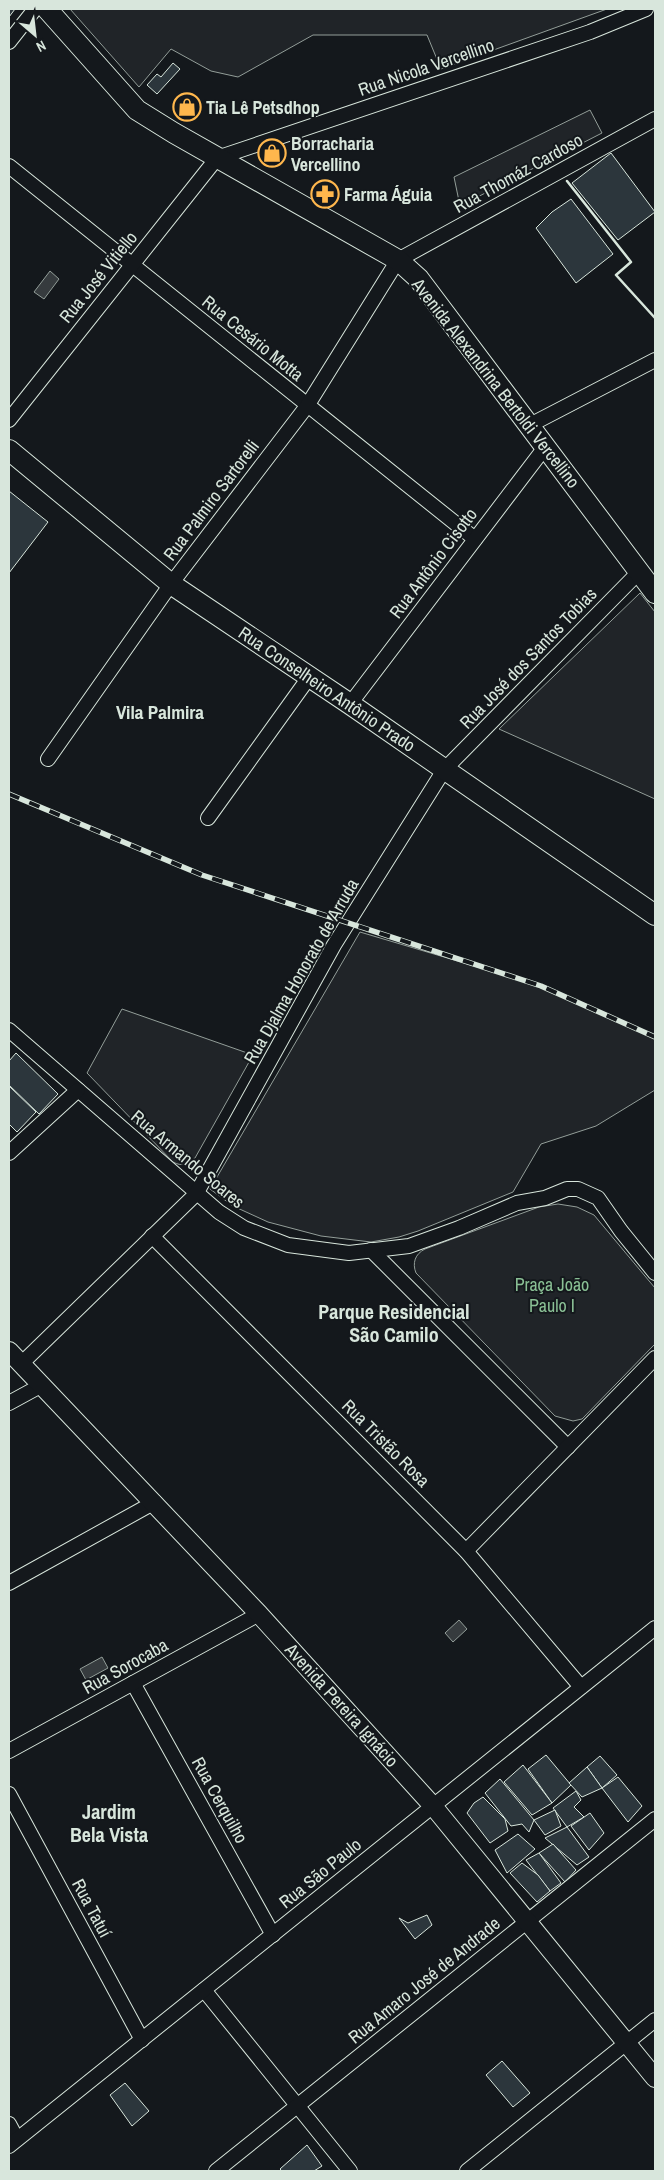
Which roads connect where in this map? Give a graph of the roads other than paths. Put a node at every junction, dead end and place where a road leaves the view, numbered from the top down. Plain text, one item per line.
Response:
1 (35, 9) edge
2 (47, 9) edge
3 (646, 9) edge
4 (9, 42) edge
5 (655, 119) edge
6 (217, 158) junction
7 (9, 166) edge
8 (398, 260) junction
9 (132, 265) junction
10 (655, 360) edge
11 (307, 406) junction
12 (9, 420) edge
13 (530, 425) junction
14 (546, 446) junction
15 (9, 450) edge
16 (475, 539) junction
17 (639, 572) junction
18 (171, 584) junction
19 (655, 593) edge
20 (310, 676) junction
21 (350, 704) junction
22 (48, 760) dead end
23 (444, 770) junction
24 (208, 818) dead end
25 (655, 915) edge
26 (9, 1030) edge
27 (78, 1090) junction
28 (9, 1153) edge
29 (196, 1194) junction
30 (152, 1236) junction
31 (371, 1250) junction
32 (655, 1273) edge
33 (9, 1351) edge
34 (655, 1358) edge
35 (21, 1364) junction
36 (42, 1386) junction
37 (9, 1403) edge
38 (568, 1447) junction
39 (155, 1502) junction
40 (466, 1551) junction
41 (9, 1583) edge
42 (259, 1614) junction
43 (655, 1628) edge
44 (134, 1683) junction
45 (581, 1687) junction
46 (9, 1751) edge
47 (9, 1794) edge
48 (434, 1806) junction
49 (655, 1819) edge
50 (528, 1921) junction
51 (273, 1934) junction
52 (204, 1990) junction
53 (655, 2020) edge
54 (142, 2040) junction
55 (627, 2043) junction
56 (655, 2078) edge
57 (297, 2106) junction
58 (9, 2124) edge
59 (13, 2143) edge
60 (216, 2171) edge
61 (350, 2171) edge
62 (466, 2171) edge

1 - 4 street
2 - 6 main road, Avenida Alexandrina Bertoldi Vercellino
3 - 6 street, Rua Nicola Vercellino
5 - 8 street, Rua Thomáz Cardoso
6 - 8 main road, Avenida Alexandrina Bertoldi Vercellino
6 - 9 street, Rua José Vitiello
7 - 9 street, Rua Cesário Motta
8 - 11 street, Rua Palmiro Sartorelli
8 - 13 main road, Avenida Alexandrina Bertoldi Vercellino
9 - 11 street, Rua Cesário Motta
9 - 12 street, Rua José Vitiello
10 - 13 street
11 - 16 street, Rua Cesário Motta
11 - 18 street, Rua Palmiro Sartorelli
13 - 14 main road, Avenida Alexandrina Bertoldi Vercellino
14 - 16 street, Rua Antônio Cisotto
14 - 17 main road, Avenida Alexandrina Bertoldi Vercellino
15 - 18 main road, Rua Conselheiro Antônio Prado
16 - 21 street, Rua Antônio Cisotto
17 - 19 main road, Avenida Alexandrina Bertoldi Vercellino
17 - 23 street, Rua José dos Santos Tobias
18 - 20 main road, Rua Conselheiro Antônio Prado
18 - 22 street, Rua Palmiro Sartorelli
20 - 21 main road, Rua Conselheiro Antônio Prado
20 - 24 street
21 - 23 main road, Rua Conselheiro Antônio Prado
23 - 25 main road, Rua Conselheiro Antônio Prado
23 - 29 street, Rua Djalma Honorato de Arruda
26 - 27 street, Rua Armando Soares
27 - 28 street
27 - 29 street, Rua Armando Soares
29 - 30 street, Rua Djalma Honorato de Arruda
29 - 31 street, Rua Armando Soares
30 - 35 street, Rua Djalma Honorato de Arruda
30 - 40 street, Rua Tristão Rosa
31 - 32 street, Rua Armando Soares
31 - 38 street
33 - 35 street, Avenida Pereira Ignácio
34 - 38 street
35 - 36 street, Avenida Pereira Ignácio
36 - 37 street
36 - 39 street, Avenida Pereira Ignácio
38 - 40 street
39 - 41 street
39 - 42 street, Avenida Pereira Ignácio
40 - 45 street, Rua Tristão Rosa
42 - 44 street, Rua Sorocaba
42 - 48 street, Avenida Pereira Ignácio
43 - 45 street, Rua São Paulo
44 - 46 street, Rua Sorocaba
44 - 51 street, Rua Cerquilho
45 - 48 street, Rua São Paulo
47 - 54 street, Rua Tatuí
48 - 50 street, Avenida Pereira Ignácio
48 - 51 street, Rua São Paulo
49 - 50 street, Rua Amaro José de Andrade
50 - 55 street, Avenida Pereira Ignácio
50 - 57 street, Rua Amaro José de Andrade
51 - 52 street, Rua São Paulo
52 - 54 street, Rua São Paulo
52 - 57 street
53 - 55 street
54 - 59 street, Rua São Paulo
55 - 56 street, Avenida Pereira Ignácio
55 - 62 street
57 - 60 street, Rua Amaro José de Andrade
57 - 61 street
58 - 59 street

